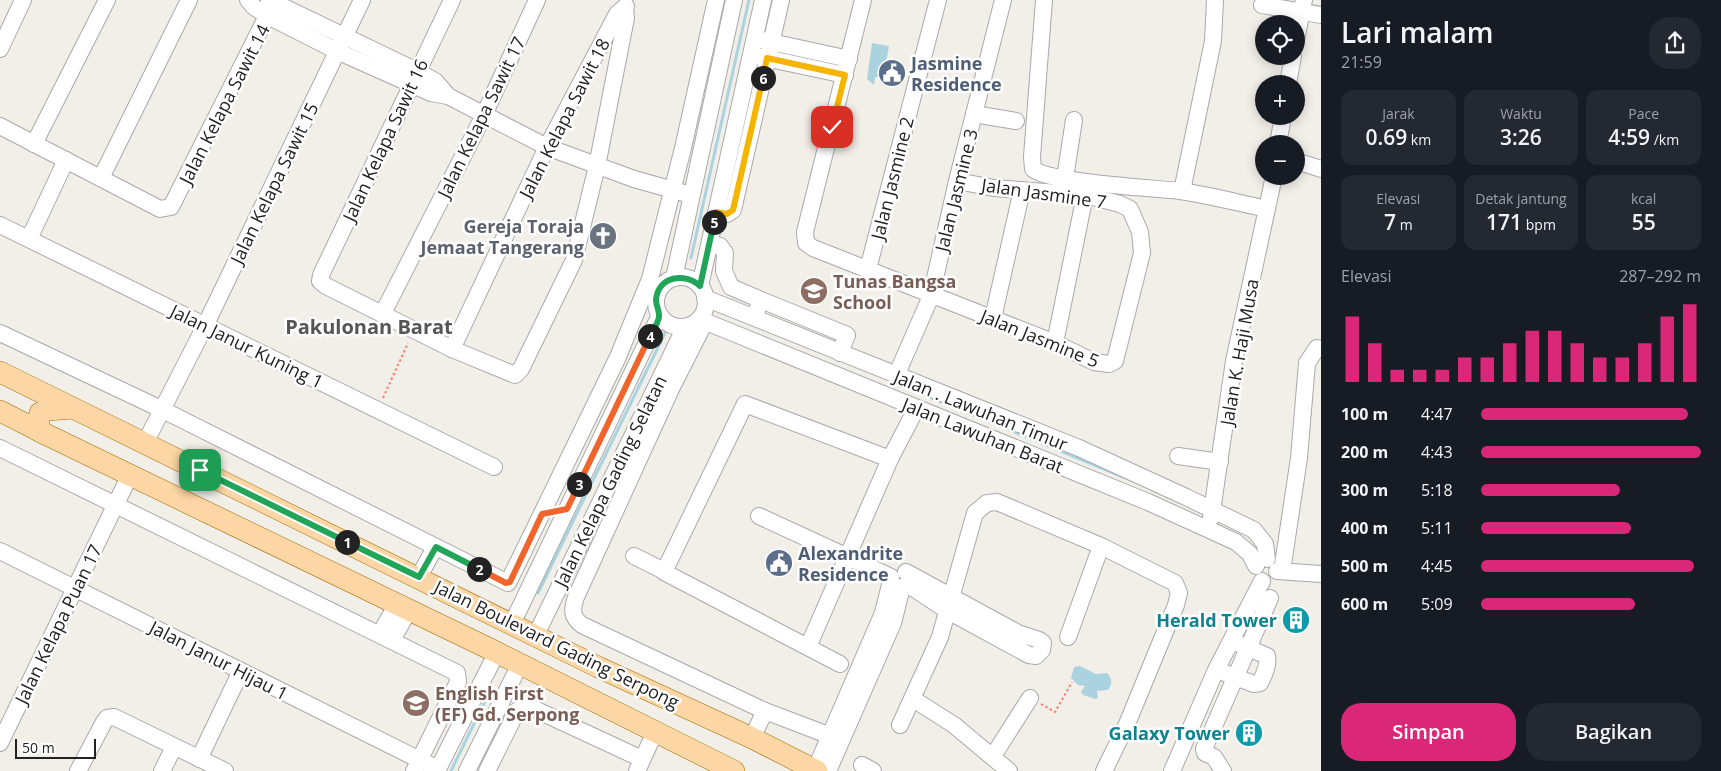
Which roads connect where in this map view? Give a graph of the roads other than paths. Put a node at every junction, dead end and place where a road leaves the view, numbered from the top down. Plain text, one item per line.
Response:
1 (23, 0) edge
2 (107, 0) edge
3 (189, 0) edge
4 (248, 0) edge
5 (362, 0) edge
6 (452, 0) edge
7 (538, 0) edge
8 (716, 0) edge
9 (734, 0) edge
10 (763, 0) edge
11 (781, 0) edge
12 (863, 0) edge
13 (938, 0) edge
14 (1003, 0) edge
15 (1044, 0) edge
16 (1215, 0) edge
17 (272, 4) edge
18 (627, 4) edge
19 (1262, 5) dead end
20 (1303, 6) edge
21 (1321, 15) edge
22 (345, 34) junction
23 (753, 47) junction
24 (0, 50) edge
25 (769, 50) junction
26 (337, 51) junction
27 (847, 67) junction
28 (414, 78) junction
29 (974, 114) junction
30 (484, 115) junction
31 (1074, 120) dead end
32 (1016, 121) dead end
33 (0, 126) edge
34 (34, 144) junction
35 (740, 144) junction
36 (547, 147) junction
37 (66, 160) junction
38 (1305, 165) edge
39 (597, 166) junction
40 (1321, 169) edge
41 (101, 178) junction
42 (1065, 178) junction
43 (957, 180) junction
44 (1272, 185) edge
45 (673, 190) junction
46 (1022, 190) junction
47 (1182, 191) junction
48 (692, 195) junction
49 (1085, 195) junction
50 (1267, 209) junction
51 (0, 225) edge
52 (29, 239) junction
53 (710, 243) junction
54 (868, 269) junction
55 (674, 278) junction
56 (703, 292) junction
57 (931, 296) junction
58 (761, 300) junction
59 (384, 313) junction
60 (660, 315) junction
61 (754, 318) junction
62 (993, 318) junction
63 (696, 323) junction
64 (206, 326) junction
65 (0, 333) edge
66 (1055, 343) junction
67 (452, 349) junction
68 (1321, 349) edge
69 (840, 353) junction
70 (1109, 364) joint
71 (6, 375) edge
72 (896, 376) junction
73 (665, 385) junction
74 (0, 402) edge
75 (74, 408) junction
76 (0, 410) edge
77 (916, 410) junction
78 (158, 416) junction
79 (41, 432) junction
80 (145, 443) junction
81 (0, 448) edge
82 (1178, 456) dead end
83 (890, 459) junction
84 (1220, 462) junction
85 (494, 467) dead end
86 (130, 475) junction
87 (1158, 484) junction
88 (1148, 502) junction
89 (115, 505) junction
90 (567, 509) junction
91 (1214, 510) junction
92 (542, 514) junction
93 (759, 516) dead end
94 (1209, 529) junction
95 (430, 544) junction
96 (1101, 546) junction
97 (0, 551) edge
98 (848, 555) junction
99 (634, 556) dead end
100 (1274, 569) junction
101 (664, 571) junction
102 (1321, 573) edge
103 (419, 577) junction
104 (899, 580) junction
105 (76, 588) junction
106 (1270, 598) dead end
107 (950, 604) junction
108 (403, 607) junction
109 (512, 624) junction
110 (536, 635) junction
111 (386, 637) junction
112 (1068, 637) dead end
113 (1230, 640) junction
114 (808, 647) junction
115 (1248, 648) junction
116 (497, 652) junction
117 (520, 664) junction
118 (840, 664) dead end
119 (1216, 670) junction
120 (241, 671) junction
121 (1234, 677) junction
122 (1030, 698) road end
123 (913, 699) junction
124 (765, 712) junction
125 (900, 725) dead end
126 (655, 732) junction
127 (828, 735) junction
128 (752, 738) junction
129 (0, 743) edge
130 (174, 747) junction
131 (993, 756) junction
132 (199, 759) junction
133 (640, 765) edge
134 (416, 766) edge
135 (438, 770) edge
136 (78, 771) edge
137 (162, 771) edge
138 (225, 771) edge
139 (467, 771) edge
140 (487, 771) edge
141 (734, 771) edge
142 (820, 771) edge
143 (1010, 771) edge
144 (1104, 771) edge
145 (1172, 771) edge
146 (1223, 771) edge

1 - 24 street
2 - 34 street
3 - 41 street
4 - 17 street
5 - 22 street, Jalan Kelapa Sawit 15
6 - 28 street, Jalan Kelapa Sawit 16
7 - 30 street, Jalan Kelapa Sawit 17
8 - 45 street
9 - 48 street
10 - 23 street
11 - 25 street
12 - 27 street
13 - 54 street, Jalan Jasmine 2
14 - 29 street, Jalan Jasmine 3
15 - 42 street
16 - 47 street
17 - 22 street
17 - 26 street
17 - 41 street, Jalan Kelapa Sawit 14
18 - 36 street, Jalan Kelapa Sawit 18
18 - 39 street
19 - 20 street
20 - 21 street
22 - 26 street, Jalan Kelapa Sawit 15
22 - 28 street
23 - 25 street
23 - 35 street
25 - 27 street
25 - 35 street
26 - 28 street
26 - 64 street, Jalan Kelapa Sawit 15
27 - 54 street, Jalan Jasmine 5
28 - 30 street
28 - 59 street, Jalan Kelapa Sawit 16
29 - 32 street, Jalan Jasmine 3
29 - 43 street, Jalan Jasmine 3
30 - 36 street
30 - 59 street, Jalan Kelapa Sawit 17
31 - 42 street
33 - 34 street
34 - 37 street
35 - 53 street
36 - 39 street
36 - 67 street, Jalan Kelapa Sawit 18
37 - 41 street
37 - 52 street
38 - 40 street
39 - 45 street
39 - 67 street
42 - 47 street
43 - 46 street, Jalan Jasmine 7
43 - 57 street, Jalan Jasmine 3
44 - 50 street, Jalan K. Haji Musa
45 - 48 street
45 - 92 street
46 - 49 street, Jalan Jasmine 7
46 - 62 street
47 - 50 street
48 - 55 street
49 - 66 street
49 - 70 street, Jalan Jasmine 7
50 - 84 street, Jalan K. Haji Musa
51 - 52 street, Jalan Janur Kuning 1
52 - 64 street, Jalan Janur Kuning 1
53 - 56 street
53 - 58 street
54 - 57 street, Jalan Jasmine 5
55 - 56 street
55 - 60 street
56 - 61 street, Jalan . Lawuhan Timur
56 - 63 street
57 - 62 street, Jalan Jasmine 5
57 - 72 street, Jalan Jasmine 3
58 - 61 street
58 - 69 street
59 - 67 street
60 - 63 street
60 - 90 street, Jalan Kelapa Gading Selatan
61 - 69 street, Jalan . Lawuhan Timur
62 - 66 street, Jalan Jasmine 5
63 - 73 street, Jalan Kelapa Gading Selatan
63 - 77 street, Jalan Lawuhan Barat
64 - 78 street, Jalan Kelapa Sawit 15
64 - 85 street, Jalan Janur Kuning 1
65 - 78 street
66 - 70 street, Jalan Jasmine 5
68 - 100 street
69 - 72 street, Jalan . Lawuhan Timur
71 - 74 main road
71 - 75 main road, Jalan Boulevard Gading Serpong
72 - 87 street, Jalan . Lawuhan Timur
73 - 110 street, Jalan Kelapa Gading Selatan
73 - 124 street
75 - 79 main road
75 - 80 main road, Jalan Boulevard Gading Serpong
76 - 79 main road, Jalan Boulevard Gading Serpong
77 - 83 street
77 - 88 street, Jalan Lawuhan Barat
78 - 80 street, Jalan Kelapa Sawit 15
78 - 95 street
79 - 86 main road, Jalan Boulevard Gading Serpong
80 - 103 main road, Jalan Boulevard Gading Serpong
81 - 89 street
82 - 84 street
83 - 98 street
83 - 101 street
84 - 91 street, Jalan K. Haji Musa
86 - 89 street, Jalan Kelapa Puan 17
86 - 108 main road, Jalan Boulevard Gading Serpong
87 - 88 street
87 - 91 street, Jalan . Lawuhan Timur
88 - 94 street, Jalan Lawuhan Barat
89 - 105 street, Jalan Kelapa Puan 17
89 - 111 street
90 - 92 street
90 - 109 street, Jalan Kelapa Gading Selatan
91 - 94 street, Jalan K. Haji Musa
91 - 100 street, Jalan . Lawuhan Timur
92 - 95 street
93 - 98 street
94 - 100 street, Jalan Lawuhan Barat
95 - 103 street
96 - 107 street
96 - 112 street
96 - 144 street
97 - 105 street, Jalan Janur Hijau 1
98 - 104 street
98 - 114 street
99 - 101 street
100 - 102 street
100 - 113 street
101 - 114 street
103 - 109 main road, Jalan Boulevard Gading Serpong
104 - 107 street
104 - 127 street
104 - 142 street
105 - 120 street, Jalan Janur Hijau 1
105 - 129 street, Jalan Kelapa Puan 17
106 - 115 street
107 - 107 street
107 - 123 street
108 - 111 street
108 - 116 main road, Jalan Boulevard Gading Serpong
109 - 110 main road, Jalan Boulevard Gading Serpong
110 - 128 main road, Jalan Boulevard Gading Serpong
111 - 134 street
113 - 115 street
113 - 119 street
114 - 118 street
115 - 121 street
115 - 121 street
116 - 117 main road, Jalan Boulevard Gading Serpong
116 - 135 street
117 - 126 main road, Jalan Boulevard Gading Serpong
117 - 139 street
119 - 121 street
119 - 145 street
120 - 132 street
120 - 134 street, Jalan Janur Hijau 1
121 - 146 street
122 - 131 street
123 - 125 street
123 - 131 street
124 - 127 street
124 - 128 street
126 - 133 street
126 - 141 main road, Jalan Boulevard Gading Serpong
127 - 142 street
128 - 142 main road, Jalan Boulevard Gading Serpong
130 - 132 street
130 - 136 street
130 - 137 street
131 - 143 street
132 - 138 street
133 - 140 street
134 - 135 street, Jalan Janur Hijau 1

